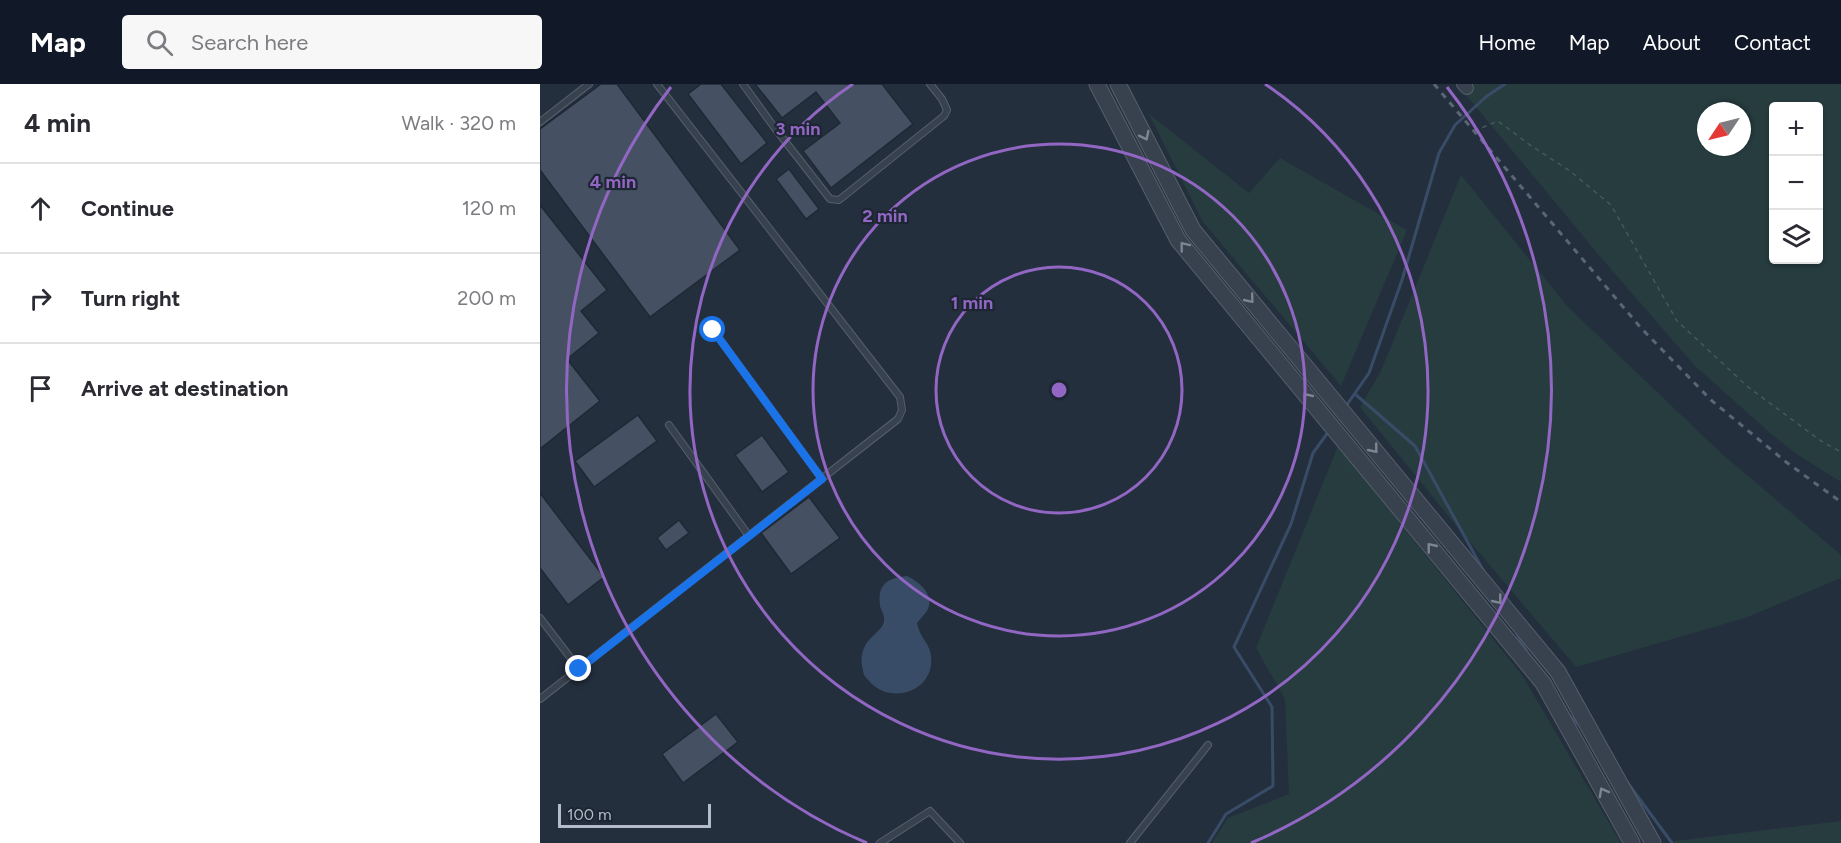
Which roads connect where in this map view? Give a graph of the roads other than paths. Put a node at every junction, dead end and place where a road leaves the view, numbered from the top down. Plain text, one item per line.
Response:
1 (589, 84) edge
2 (657, 84) edge
3 (743, 84) edge
4 (930, 84) edge
5 (1097, 84) edge
6 (1118, 84) edge
7 (540, 122) edge
8 (713, 330) dead end
9 (669, 425) dead end
10 (822, 479) junction
11 (749, 536) junction
12 (540, 618) edge
13 (579, 669) junction
14 (540, 699) edge
15 (1208, 744) dead end
16 (880, 843) edge
17 (960, 843) edge
18 (1130, 843) edge
19 (1632, 843) edge
20 (1653, 843) edge

1 - 7 lane
2 - 10 lane
3 - 4 lane
19 -> 5 street
6 -> 20 street
8 - 10 lane
9 - 11 lane
10 - 11 lane
11 - 13 lane
12 - 13 lane
13 - 14 lane
15 - 18 lane
16 - 17 lane

